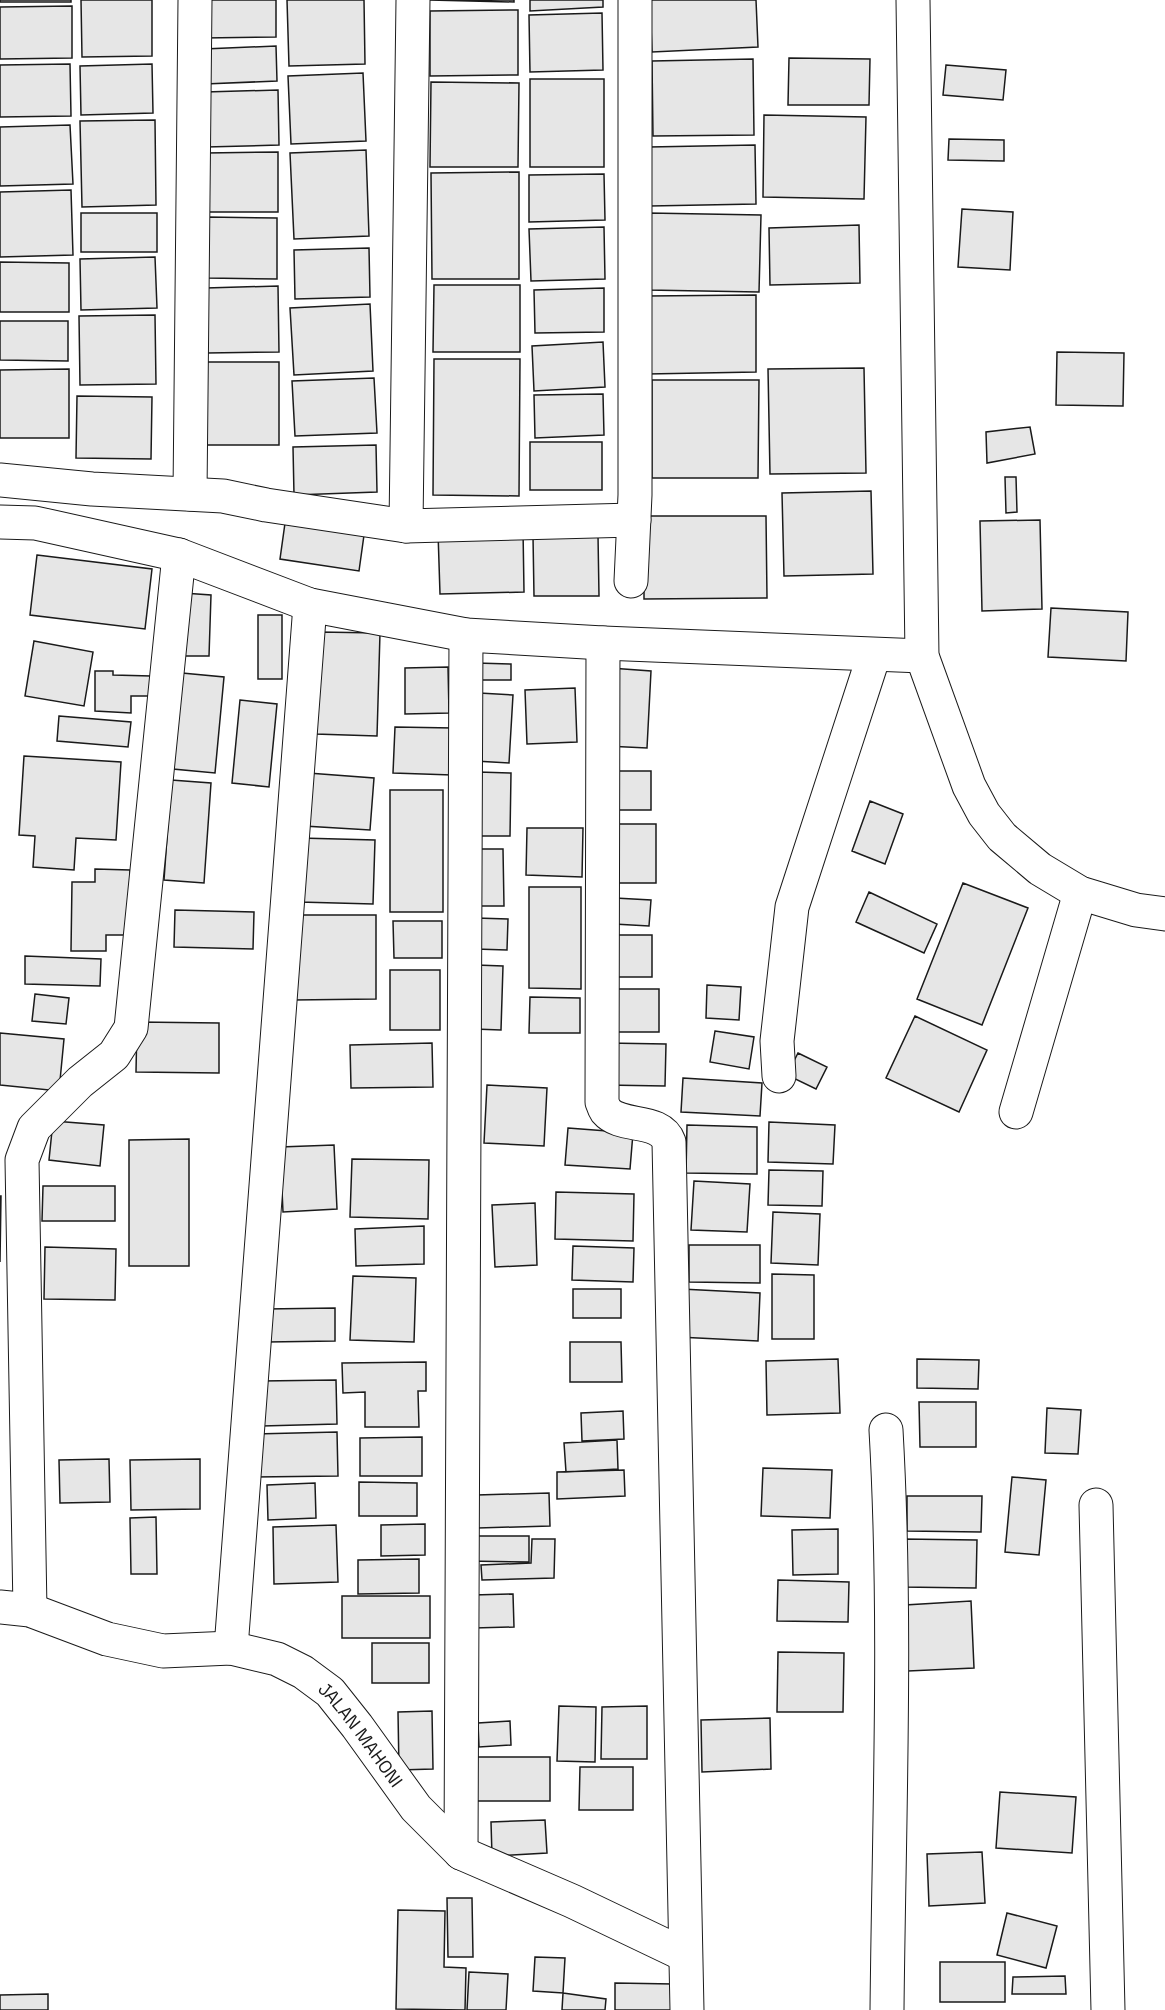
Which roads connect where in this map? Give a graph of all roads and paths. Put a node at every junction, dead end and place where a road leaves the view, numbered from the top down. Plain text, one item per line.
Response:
1 (195, 0) edge
2 (413, 0) edge
3 (635, 0) edge
4 (913, 0) edge
5 (0, 480) edge
6 (190, 494) junction
7 (634, 520) junction
8 (0, 522) edge
9 (406, 526) junction
10 (179, 555) junction
11 (631, 581) dead end
12 (310, 605) junction
13 (466, 635) junction
14 (603, 643) junction
15 (874, 655) junction
16 (922, 656) junction
17 (1080, 893) junction
18 (1165, 914) edge
19 (779, 1076) dead end
20 (1017, 1112) dead end
21 (886, 1430) dead end
22 (1096, 1505) dead end
23 (15, 1608) edge
24 (231, 1648) junction
25 (461, 1853) junction
26 (685, 1955) junction
27 (687, 2010) edge
28 (887, 2010) edge
29 (1108, 2010) edge

1 - 6 street
2 - 9 street
3 - 7 street
4 - 16 street
5 - 6 street
6 - 9 street
7 - 9 street
7 - 11 street
8 - 10 street
10 - 12 street
10 - 23 street
12 - 13 street
12 - 24 street
13 - 14 street
13 - 25 street
14 - 15 street
14 - 26 street
15 - 16 street
15 - 19 street
16 - 17 street
17 - 18 street
17 - 20 street
21 - 28 street
22 - 29 street
23 - 24 street, JALAN MAHONI
24 - 25 street, JALAN MAHONI
25 - 26 street, JALAN MAHONI
26 - 27 street

